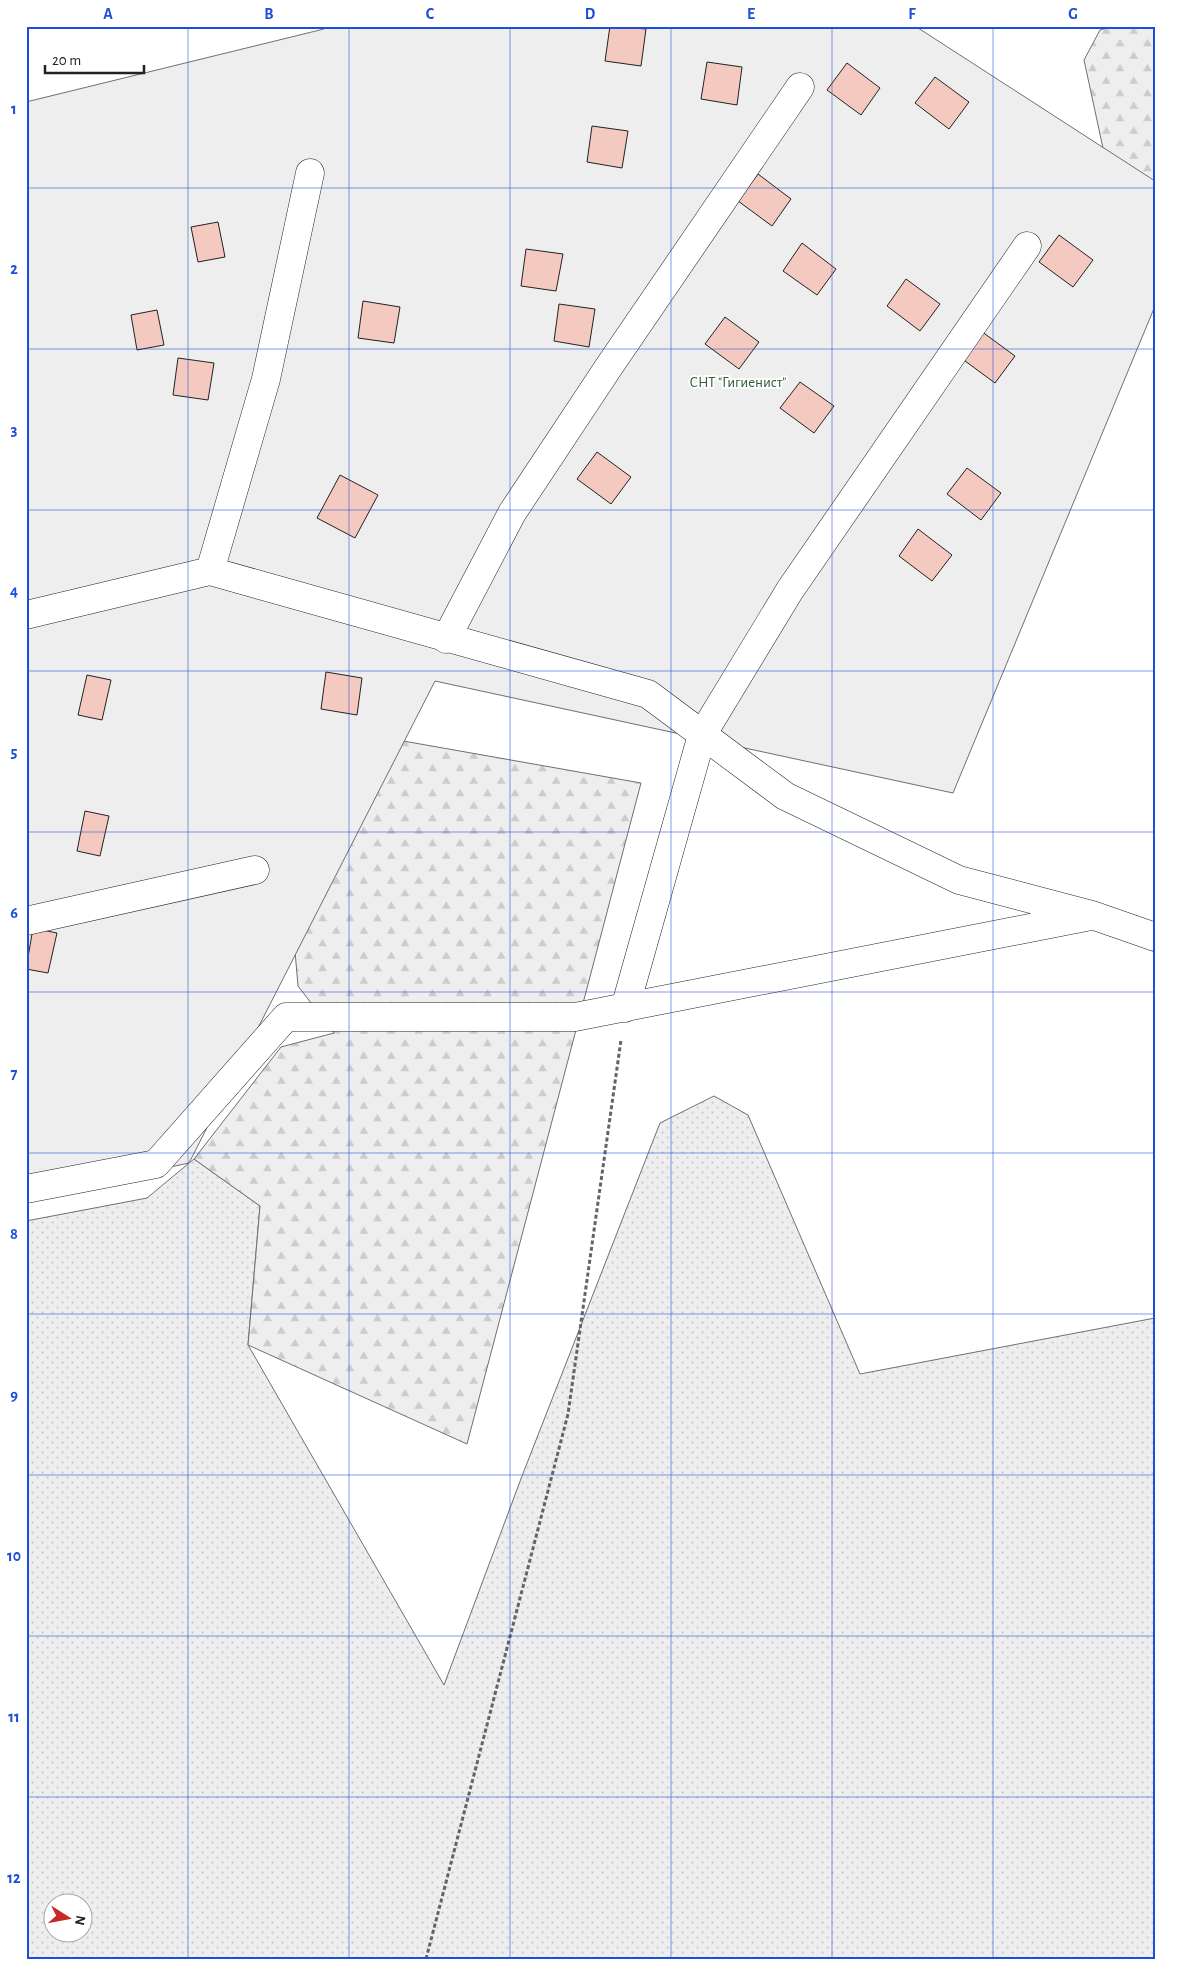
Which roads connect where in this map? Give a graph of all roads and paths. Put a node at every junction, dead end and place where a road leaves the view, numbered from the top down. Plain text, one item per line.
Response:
1 (800, 87) dead end
2 (310, 173) dead end
3 (1027, 246) dead end
4 (210, 571) junction
5 (26, 615) edge
6 (446, 639) junction
7 (702, 735) junction
8 (255, 870) dead end
9 (1092, 915) junction
10 (26, 920) edge
11 (1155, 938) edge
12 (625, 1008) junction
13 (26, 1189) edge
14 (426, 1959) edge

1 - 6 street
2 - 4 street
3 - 7 street
4 - 5 street
4 - 6 street
6 - 7 street
7 - 9 street
7 - 12 street
8 - 10 street
9 - 11 street
9 - 12 street
12 - 13 street
12 - 14 path

